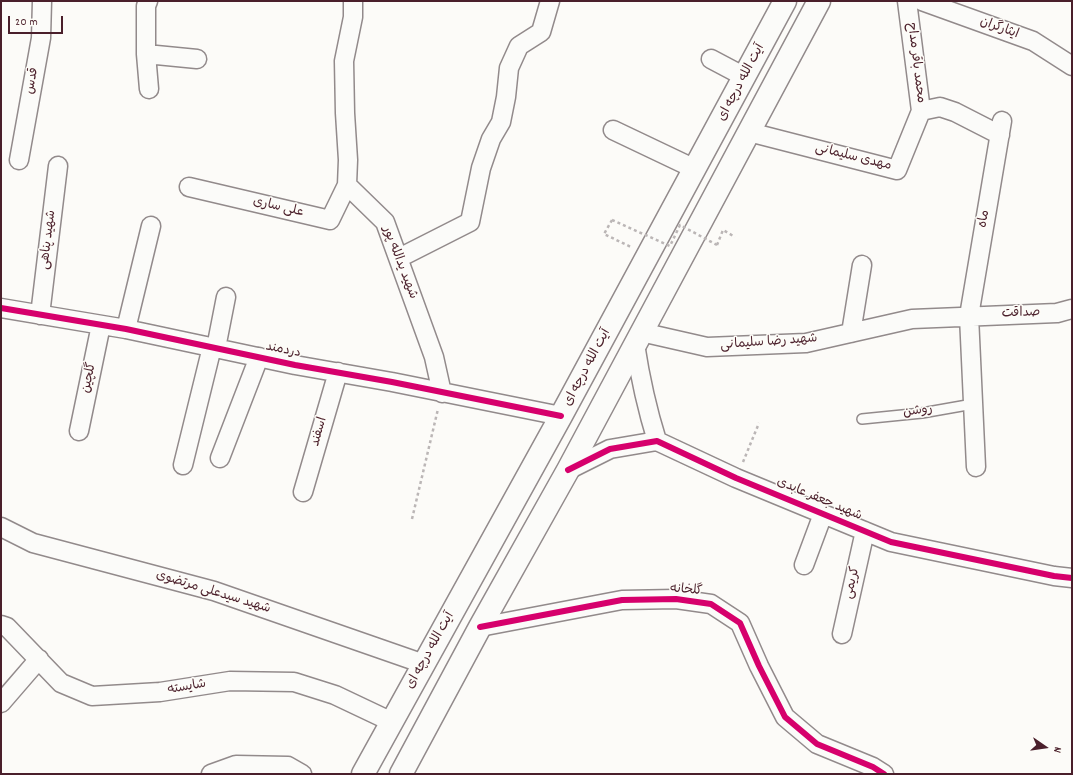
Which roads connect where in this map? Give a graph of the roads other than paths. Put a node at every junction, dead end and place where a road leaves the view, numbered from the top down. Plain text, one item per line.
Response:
1 (42, 1) edge
2 (148, 1) edge
3 (353, 1) edge
4 (550, 1) edge
5 (785, 1) edge
6 (819, 1) edge
7 (907, 1) edge
8 (922, 1) edge
9 (146, 54) junction
10 (197, 59) dead end
11 (711, 59) dead end
12 (1072, 66) edge
13 (745, 77) junction
14 (149, 89) dead end
15 (771, 92) junction
16 (921, 111) junction
17 (1001, 128) joint
18 (613, 130) dead end
19 (749, 132) junction
20 (19, 160) dead end
21 (58, 166) dead end
22 (695, 169) junction
23 (347, 185) junction
24 (189, 187) dead end
25 (151, 226) dead end
26 (399, 258) junction
27 (862, 265) dead end
28 (226, 297) dead end
29 (1, 308) edge
30 (1072, 309) edge
31 (40, 315) junction
32 (969, 316) junction
33 (101, 325) junction
34 (126, 329) junction
35 (851, 333) junction
36 (638, 338) junction
37 (214, 348) junction
38 (259, 357) junction
39 (338, 372) junction
40 (442, 393) junction
41 (973, 404) junction
42 (561, 416) junction
43 (862, 419) dead end
44 (79, 431) dead end
45 (657, 441) junction
46 (220, 458) dead end
47 (183, 465) dead end
48 (976, 467) dead end
49 (568, 470) junction
50 (303, 492) dead end
51 (823, 514) junction
52 (1, 527) edge
53 (865, 531) junction
54 (804, 565) dead end
55 (1072, 578) edge
56 (1, 625) edge
57 (480, 627) junction
58 (842, 634) dead end
59 (39, 659) junction
60 (424, 664) junction
61 (1, 703) edge
62 (392, 722) junction
63 (211, 774) edge
64 (302, 774) edge
65 (363, 774) edge
66 (401, 774) edge
67 (884, 774) edge

1 - 20 street, قدس
2 - 9 street
3 - 23 street
4 - 26 street
5 - 13 main road, آیت الله درچه ای
6 - 15 main road
7 - 16 street, محمد باقر مداح
8 - 12 street, ایثارگران
9 - 10 street
9 - 14 street
11 - 13 street
13 - 15 main road
13 - 22 main road, آیت الله درچه ای
15 - 19 main road
16 - 17 street, محمد باقر مداح
16 - 19 street, مهدی سلیمانی
17 - 32 street, ماه
18 - 22 street
19 - 36 main road
21 - 31 street, شهید پناهی
22 - 42 main road, آیت الله درچه ای
23 - 24 street, علی ساری
23 - 26 street, شهید یدالله پور
25 - 34 street
26 - 40 street, شهید یدالله پور
27 - 35 street
28 - 37 street
29 - 31 street, دردمند
30 - 32 street, صداقت
31 - 33 street, دردمند
32 - 35 street, شهید رضا سلیمانی
32 - 41 street
33 - 34 street, دردمند
33 - 44 street, گلچین
34 - 37 street, دردمند
35 - 36 street, شهید رضا سلیمانی
36 - 45 street
36 - 49 main road
37 - 38 street, دردمند
37 - 47 street
38 - 39 street, دردمند
38 - 46 street
39 - 40 street, دردمند
39 - 50 street, اسفند
40 - 42 street, دردمند
41 - 43 lane, روشن
41 - 48 street
42 - 60 main road, آیت الله درچه ای
45 - 49 street
45 - 51 street, شهید جعفر عابدی
49 - 57 main road
51 - 53 street, شهید جعفر عابدی
51 - 54 street
52 - 60 street, شهید سیدعلی مرتضوی
53 - 55 street, شهید جعفر عابدی
53 - 58 street, کریمی
56 - 59 street, شایسته
57 - 66 main road
57 - 67 street, گلخانه
59 - 61 street
59 - 62 street, شایسته
60 - 62 main road, آیت الله درچه ای
62 - 65 main road, آیت الله درچه ای
63 - 64 street

